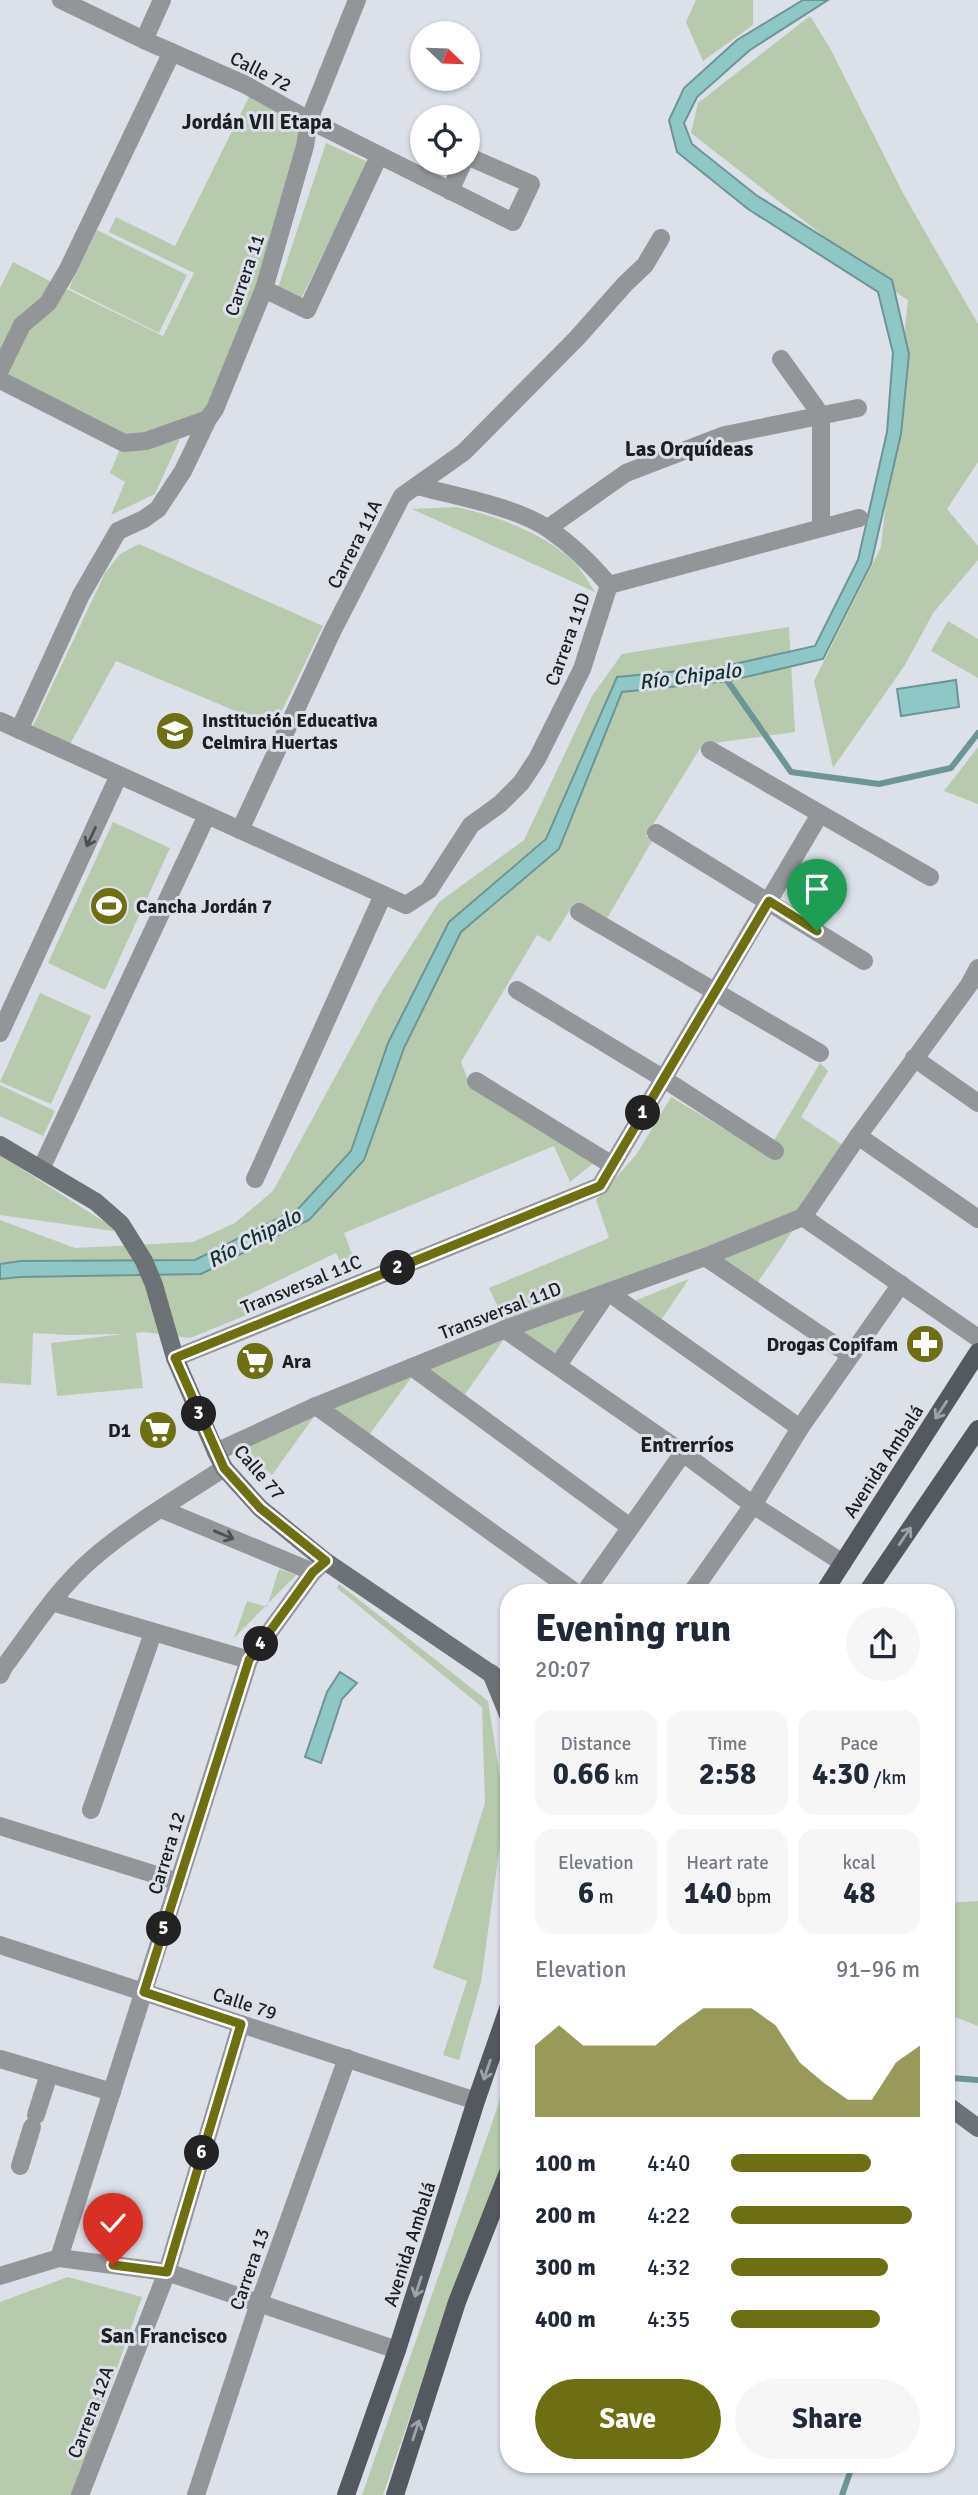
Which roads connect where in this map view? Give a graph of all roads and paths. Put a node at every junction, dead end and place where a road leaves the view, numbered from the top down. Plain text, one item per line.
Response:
1 (61, 0) edge
2 (162, 0) edge
3 (357, 0) edge
4 (145, 40) junction
5 (172, 52) junction
6 (309, 120) junction
7 (379, 156) junction
8 (480, 162) edge
9 (457, 175) edge
10 (450, 191) junction
11 (661, 238) dead end
12 (264, 289) junction
13 (781, 359) dead end
14 (0, 370) edge
15 (0, 380) edge
16 (858, 408) dead end
17 (821, 415) junction
18 (208, 419) junction
19 (417, 486) junction
20 (859, 517) dead end
21 (548, 528) junction
22 (821, 528) junction
23 (609, 586) junction
24 (0, 722) edge
25 (19, 730) junction
26 (710, 750) dead end
27 (119, 775) junction
28 (820, 814) junction
29 (207, 815) junction
30 (240, 830) junction
31 (656, 833) dead end
32 (930, 877) dead end
33 (383, 895) junction
34 (769, 901) junction
35 (579, 912) dead end
36 (864, 961) dead end
37 (978, 968) edge
38 (974, 988) edge
39 (517, 990) dead end
40 (715, 991) junction
41 (0, 1033) edge
42 (820, 1053) dead end
43 (915, 1058) junction
44 (664, 1079) junction
45 (476, 1081) dead end
46 (978, 1103) edge
47 (858, 1136) junction
48 (0, 1145) edge
49 (775, 1151) dead end
50 (612, 1165) junction
51 (41, 1169) junction
52 (255, 1180) dead end
53 (803, 1217) junction
54 (978, 1219) edge
55 (705, 1257) junction
56 (901, 1283) junction
57 (608, 1292) junction
58 (504, 1329) junction
59 (978, 1338) edge
60 (172, 1350) junction
61 (978, 1352) edge
62 (850, 1355) junction
63 (558, 1365) junction
64 (412, 1367) junction
65 (316, 1406) junction
66 (800, 1427) junction
67 (978, 1429) edge
68 (683, 1453) junction
69 (220, 1460) junction
70 (753, 1505) junction
71 (161, 1509) junction
72 (630, 1527) junction
73 (842, 1563) junction
74 (319, 1566) junction
75 (564, 1584) edge
76 (591, 1584) edge
77 (698, 1584) edge
78 (829, 1584) edge
79 (872, 1584) edge
80 (52, 1602) junction
81 (153, 1633) junction
82 (249, 1660) junction
83 (491, 1673) junction
84 (0, 1675) edge
85 (500, 1680) edge
86 (500, 1695) edge
87 (92, 1810) dead end
88 (0, 1826) edge
89 (179, 1882) junction
90 (0, 1945) edge
91 (144, 1992) junction
92 (241, 2024) junction
93 (500, 2032) edge
94 (0, 2059) edge
95 (347, 2059) junction
96 (50, 2074) junction
97 (112, 2092) junction
98 (476, 2101) junction
99 (955, 2111) edge
100 (978, 2128) edge
101 (20, 2166) dead end
102 (500, 2193) edge
103 (59, 2258) junction
104 (167, 2272) junction
105 (0, 2276) edge
106 (259, 2303) junction
107 (397, 2350) junction
108 (80, 2495) edge
109 (196, 2495) edge
110 (346, 2495) edge
111 (395, 2495) edge

1 - 4 street, Calle 72
2 - 4 street
3 - 6 street, Carrera 11
4 - 5 street, Calle 72
5 - 6 street, Calle 72
5 - 14 street
6 - 7 street, Calle 72
6 - 12 street, Carrera 11
7 - 10 street, Calle 72
7 - 12 street
8 - 10 street, Calle 72
9 - 10 street
11 - 19 street, Carrera 11A
12 - 18 street, Carrera 11
13 - 17 street
15 - 18 street
16 - 17 street
17 - 21 street
17 - 22 street
18 - 25 street, Carrera 11
19 - 21 street
19 - 30 street, Carrera 11A
20 - 22 street, Carrera 11D
21 - 23 street
22 - 23 street, Carrera 11D
23 - 33 street, Carrera 11D
24 - 25 street
25 - 27 street
26 - 28 street
27 - 29 street
27 -> 41 street
28 - 32 street
28 - 34 street
29 - 30 street
29 - 51 street
30 - 33 street
31 - 34 street
33 - 52 street
34 - 36 street
34 - 40 street
35 - 40 street
37 - 38 street
38 - 43 street
39 - 44 street
40 - 42 street
40 - 44 street
43 - 46 street
43 - 47 street
44 - 49 street
44 - 50 street
45 - 50 street
47 - 53 street
47 - 54 street
48 - 51 street, Calle 77
50 - 60 street, Transversal 11C
51 - 60 street, Calle 77
53 - 55 street, Transversal 11D
53 - 56 street
55 - 57 street, Transversal 11D
55 - 62 street
56 - 59 street
56 - 62 street
57 - 58 street, Transversal 11D
57 - 63 street
57 - 66 street
58 - 63 street
58 - 64 street, Transversal 11D
60 - 69 street, Calle 77
61 -> 73 main road, Avenida Ambalá
62 - 66 street
63 - 68 street
64 - 65 street, Transversal 11D
64 - 72 street
65 - 69 street, Transversal 11D
65 - 75 street
66 - 70 street
79 -> 67 main road
68 - 70 street
68 - 72 street
69 - 71 street, Transversal 11D
69 - 74 street, Calle 77
70 - 73 street
70 - 77 street
71 -> 74 street
71 - 80 street, Transversal 11D
72 - 76 street
73 - 78 main road, Avenida Ambalá
74 - 82 street, Carrera 12
74 - 83 street, Calle 77
80 - 81 street
80 - 84 street, Transversal 11D
81 - 82 street
81 - 87 street
82 - 89 street, Carrera 12
83 - 85 street, Calle 77
83 - 86 street
88 - 89 street
89 - 91 street, Carrera 12
90 - 91 street, Calle 79
91 - 92 street, Calle 79
91 - 97 street, Carrera 12
92 - 95 street, Calle 79
92 - 104 street, Carrera 12A
93 -> 98 main road, Avenida Ambalá
94 - 96 street
95 - 98 street, Calle 79
95 - 106 street, Carrera 13
96 - 97 street
96 - 101 street
97 - 103 street, Carrera 12
98 -> 107 main road, Avenida Ambalá
99 - 100 street
111 -> 102 main road
103 - 104 street
103 - 105 street
104 - 106 street
104 - 108 street, Carrera 12A
106 - 107 street
106 - 109 street, Carrera 13
107 - 110 main road, Avenida Ambalá

